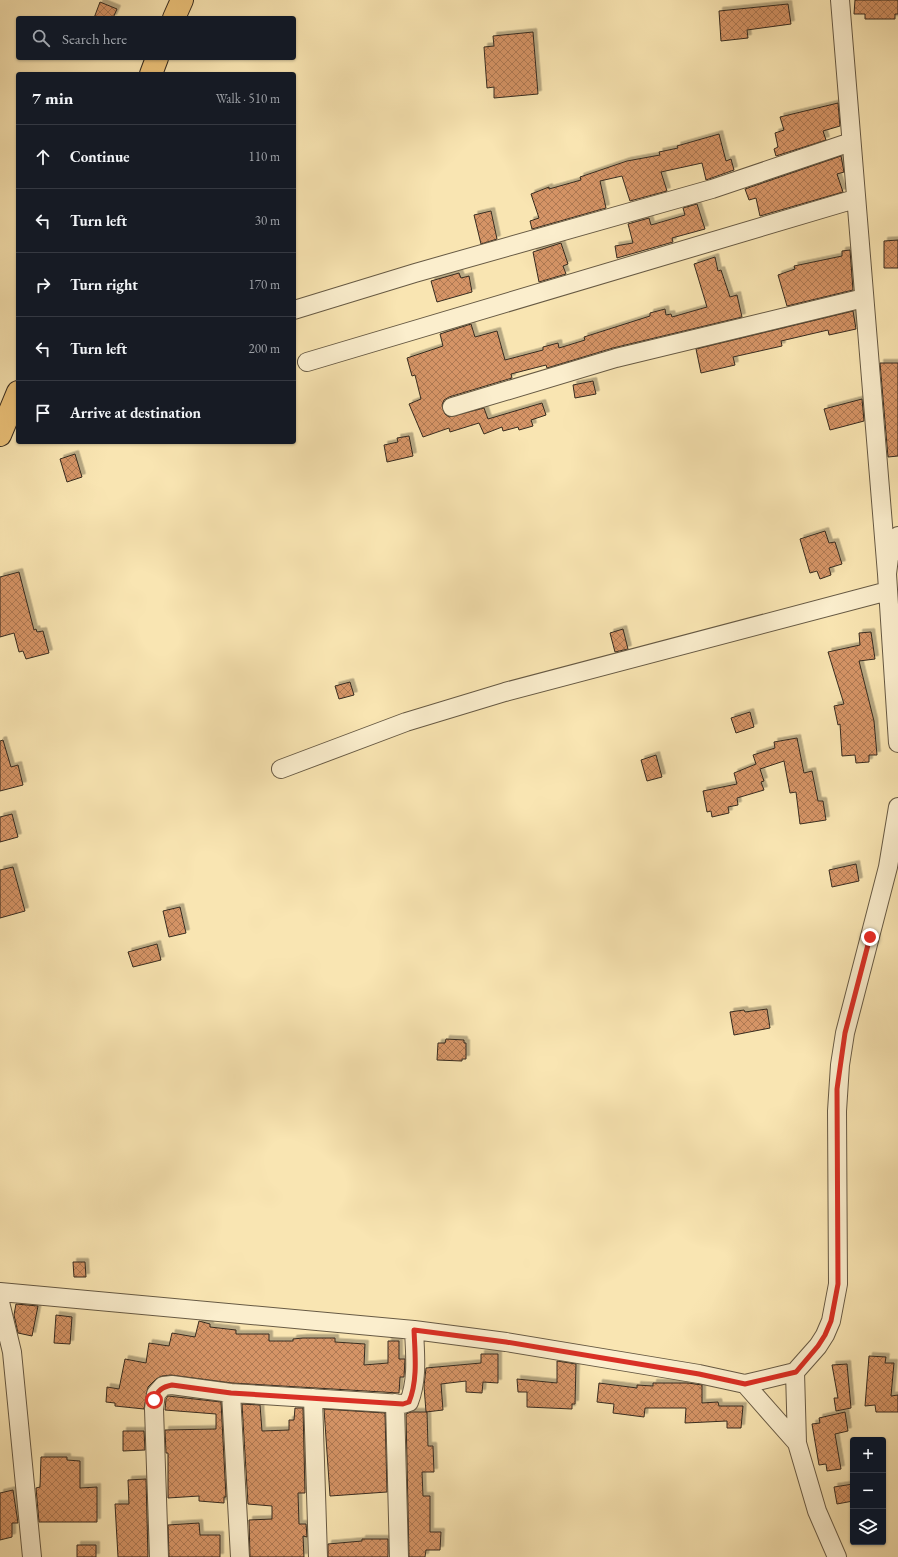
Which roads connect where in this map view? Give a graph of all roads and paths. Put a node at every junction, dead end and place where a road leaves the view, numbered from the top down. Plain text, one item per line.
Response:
1 (182, 0) edge
2 (840, 0) edge
3 (175, 16) edge
4 (156, 60) edge
5 (152, 72) edge
6 (851, 142) junction
7 (855, 199) junction
8 (864, 298) junction
9 (296, 309) edge
10 (307, 362) dead end
11 (16, 397) edge
12 (452, 407) dead end
13 (0, 435) edge
14 (898, 536) edge
15 (888, 582) junction
16 (898, 743) edge
17 (281, 769) dead end
18 (898, 807) edge
19 (0, 1292) edge
20 (0, 1302) edge
21 (414, 1330) junction
22 (796, 1372) junction
23 (745, 1384) junction
24 (231, 1393) junction
25 (313, 1398) junction
26 (395, 1402) junction
27 (797, 1443) junction
28 (32, 1557) edge
29 (159, 1557) edge
30 (240, 1557) edge
31 (318, 1557) edge
32 (399, 1557) edge
33 (837, 1557) edge

1 - 3 highway
2 - 6 street
4 - 5 highway
6 - 7 street
6 - 9 street
7 - 8 street
7 - 10 street
8 - 12 street
8 - 15 street
11 - 13 highway
14 - 15 street
15 - 16 street
15 - 17 street
18 - 22 street
19 - 21 street
20 - 28 street
21 - 23 street
21 - 26 street
22 - 23 street
22 - 27 street
23 - 27 street
24 - 25 street
24 - 29 street
24 - 30 street
25 - 26 street
25 - 31 street
26 - 32 street
27 - 33 street

